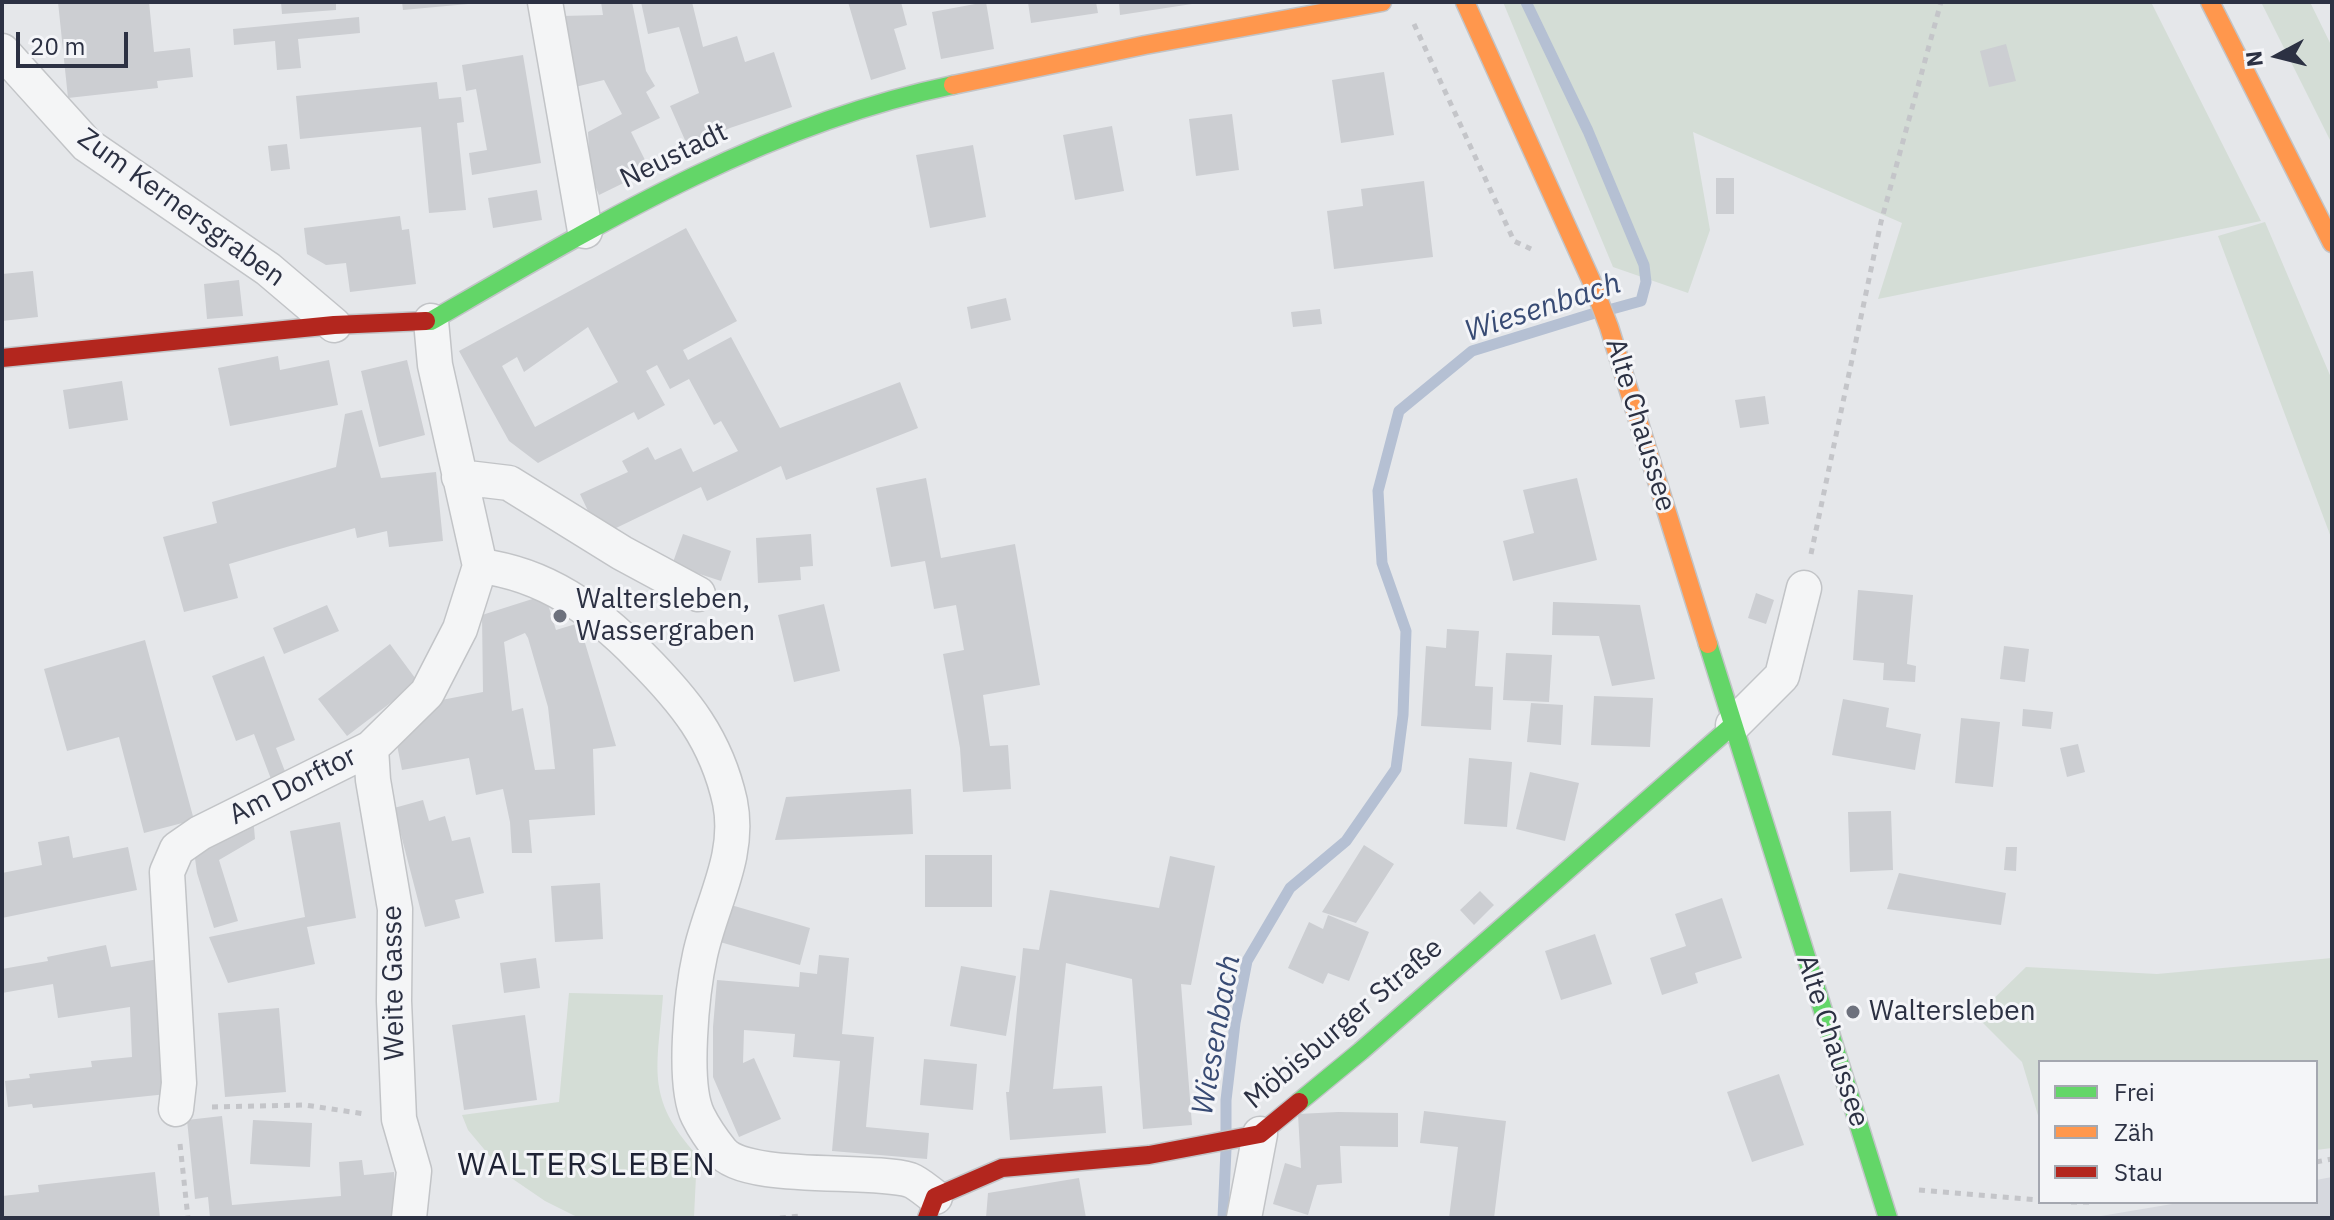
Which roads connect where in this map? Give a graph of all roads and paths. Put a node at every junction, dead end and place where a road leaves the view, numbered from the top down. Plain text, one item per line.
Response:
1 (545, 2) edge
2 (1382, 2) edge
3 (1465, 2) edge
4 (1941, 2) edge
5 (2210, 2) edge
6 (1410, 16) dead end
7 (2, 51) edge
8 (585, 231) junction
9 (2332, 243) edge
10 (1541, 254) dead end
11 (431, 321) junction
12 (334, 325) junction
13 (2, 358) edge
14 (459, 477) junction
15 (480, 566) junction
16 (1804, 588) joint
17 (698, 594) dead end
18 (1733, 725) junction
19 (371, 748) junction
20 (176, 1109) junction
21 (399, 1119) junction
22 (1250, 1136) junction
23 (1878, 1187) junction
24 (2038, 1200) edge
25 (931, 1208) edge
26 (800, 1216) edge
27 (188, 1218) edge
28 (409, 1218) edge
29 (780, 1218) edge
30 (1244, 1218) edge
31 (1888, 1218) edge

1 - 8 street
2 - 8 street, Neustadt
3 - 18 street, Alte Chaussee
4 - 16 path
5 - 9 street
6 - 10 path
7 - 12 street, Zum Kernersgraben
8 - 11 street, Neustadt
11 - 12 street, Neustadt
11 - 14 street
12 - 13 street, Neustadt
14 - 15 street
14 - 17 street
15 - 19 street, Am Dorftor
15 - 25 street
16 - 18 street
18 - 22 street, Möbisburger Straße
18 - 23 street, Alte Chaussee
19 - 20 street, Am Dorftor
19 - 21 street, Weite Gasse
20 - 21 path
20 - 27 path
21 - 28 street, Weite Gasse
22 - 25 street, Möbisburger Straße
22 - 30 street
23 - 24 path
23 - 31 street, Alte Chaussee
26 - 29 path

